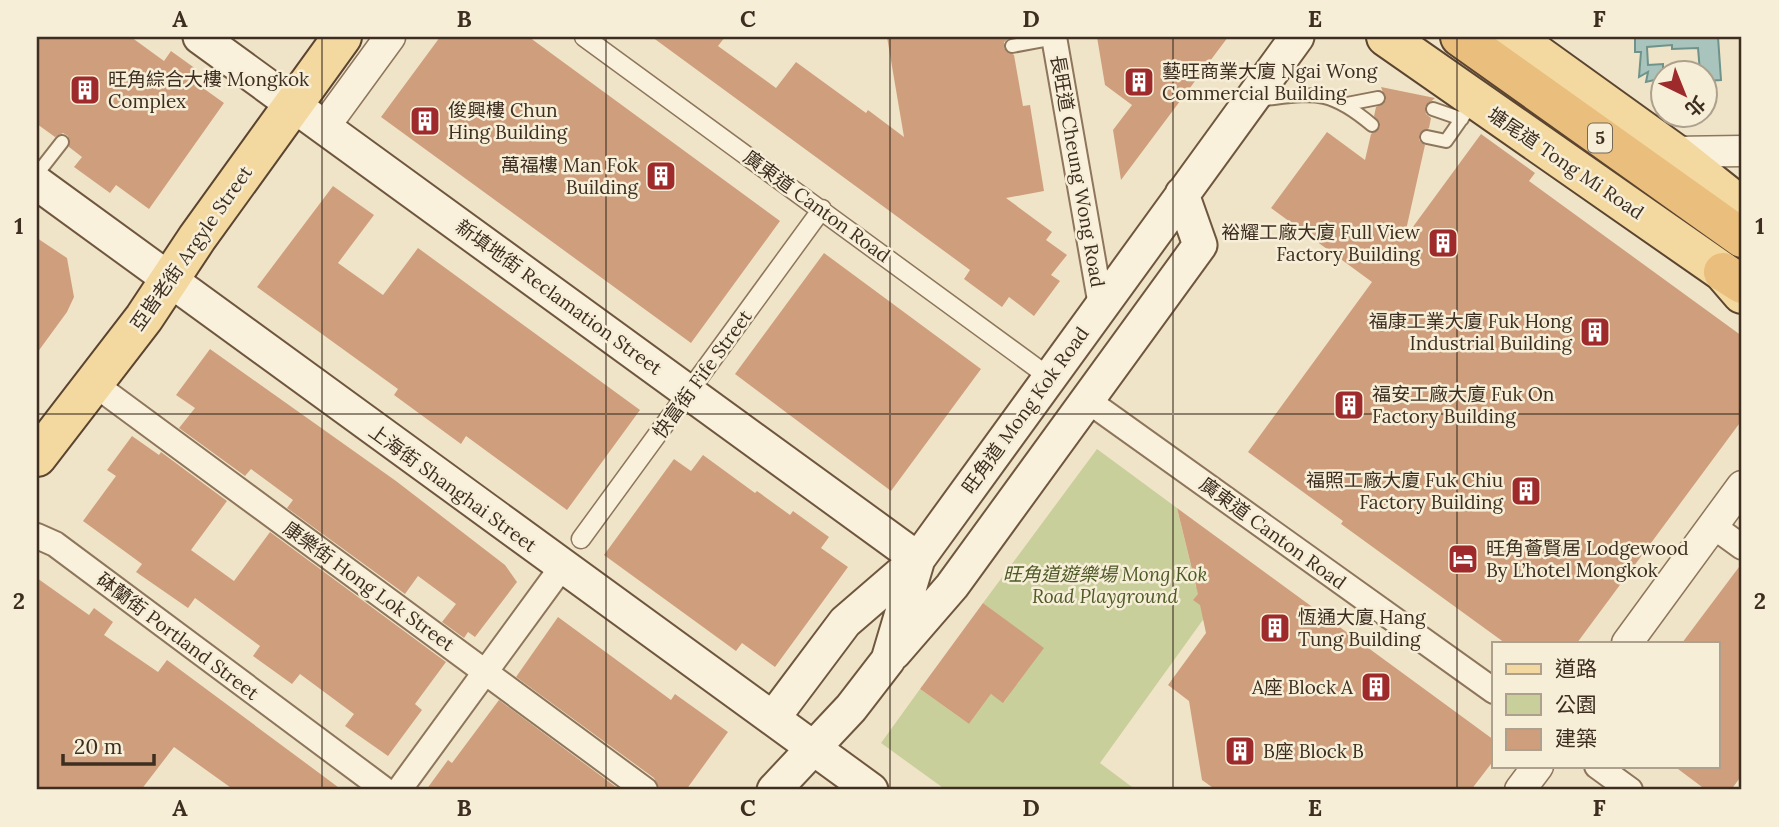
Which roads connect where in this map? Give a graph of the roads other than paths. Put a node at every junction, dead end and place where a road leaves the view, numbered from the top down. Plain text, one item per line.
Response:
1 (200, 37) edge
2 (342, 37) edge
3 (390, 37) edge
4 (584, 37) edge
5 (1054, 37) edge
6 (1297, 37) edge
7 (1386, 37) edge
8 (1460, 37) edge
9 (1513, 37) edge
10 (1012, 46) dead end
11 (1378, 98) dead end
12 (1250, 101) junction
13 (294, 104) junction
14 (1347, 104) junction
15 (1433, 109) dead end
16 (1468, 110) junction
17 (1373, 125) dead end
18 (325, 126) junction
19 (1427, 137) dead end
20 (62, 142) dead end
21 (1742, 151) edge
22 (1673, 152) junction
23 (37, 174) edge
24 (37, 183) edge
25 (1182, 194) junction
26 (1742, 207) edge
27 (822, 209) junction
28 (1742, 238) edge
29 (169, 281) junction
30 (1736, 283) edge
31 (1101, 306) junction
32 (1049, 377) junction
33 (93, 383) junction
34 (690, 391) junction
35 (1087, 400) junction
36 (37, 457) edge
37 (1742, 486) edge
38 (1713, 526) junction
39 (37, 536) edge
40 (581, 539) dead end
41 (1742, 547) edge
42 (918, 559) junction
43 (562, 566) junction
44 (1628, 642) edge
45 (888, 660) junction
46 (486, 671) junction
47 (1492, 690) edge
48 (773, 718) junction
49 (813, 747) junction
50 (1536, 768) edge
51 (1600, 768) edge
52 (385, 790) edge
53 (399, 790) edge
54 (645, 790) edge
55 (774, 790) edge
56 (871, 790) edge
57 (1520, 790) edge
58 (1630, 790) edge

1 - 13 main road, 新填地街 Reclamation Street
2 - 13 main road, 亞皆老街 Argyle Street
3 - 18 street
4 - 27 street, 廣東道 Canton Road
5 - 10 lane
5 - 31 street, 長旺道 Cheung Wong Road
6 - 12 main road, 旺角道 Mong Kok Road
7 - 16 main road, 塘尾道 Tong Mi Road
8 - 28 highway, 5
9 - 22 main road
11 - 14 lane
12 - 14 lane
12 - 25 main road, 旺角道 Mong Kok Road
13 - 18 main road, 新填地街 Reclamation Street
13 - 29 main road, 亞皆老街 Argyle Street
14 - 17 lane
15 - 16 lane
16 - 19 lane
16 - 30 main road, 塘尾道 Tong Mi Road
18 - 34 main road, 新填地街 Reclamation Street
20 - 23 lane
21 - 22 street
22 - 26 main road
24 - 29 main road, 上海街 Shanghai Street
25 - 31 main road, 旺角道 Mong Kok Road
25 - 35 main road
27 - 32 street, 廣東道 Canton Road
27 - 34 street, 快富街 Fife Street
29 - 33 main road, 亞皆老街 Argyle Street
29 - 43 main road, 上海街 Shanghai Street
31 - 32 main road, 旺角道 Mong Kok Road
32 - 42 main road, 旺角道 Mong Kok Road
33 - 36 main road, 亞皆老街 Argyle Street
33 - 46 street, 康樂街 Hong Lok Street
34 - 40 street, 快富街 Fife Street
34 - 42 main road, 新填地街 Reclamation Street
35 - 45 main road
35 - 47 street, 廣東道 Canton Road
37 - 38 street
38 - 41 street
38 - 44 street
39 - 52 street, 砵蘭街 Portland Street
42 - 45 main road, 旺角道 Mong Kok Road
42 - 48 main road
43 - 46 street
43 - 48 main road, 上海街 Shanghai Street
45 - 49 main road, 旺角道 Mong Kok Road
46 - 53 street
46 - 54 street, 康樂街 Hong Lok Street
48 - 49 main road, 上海街 Shanghai Street
49 - 55 main road, 旺角道 Mong Kok Road
49 - 56 main road, 上海街 Shanghai Street
50 - 57 street
51 - 58 street

